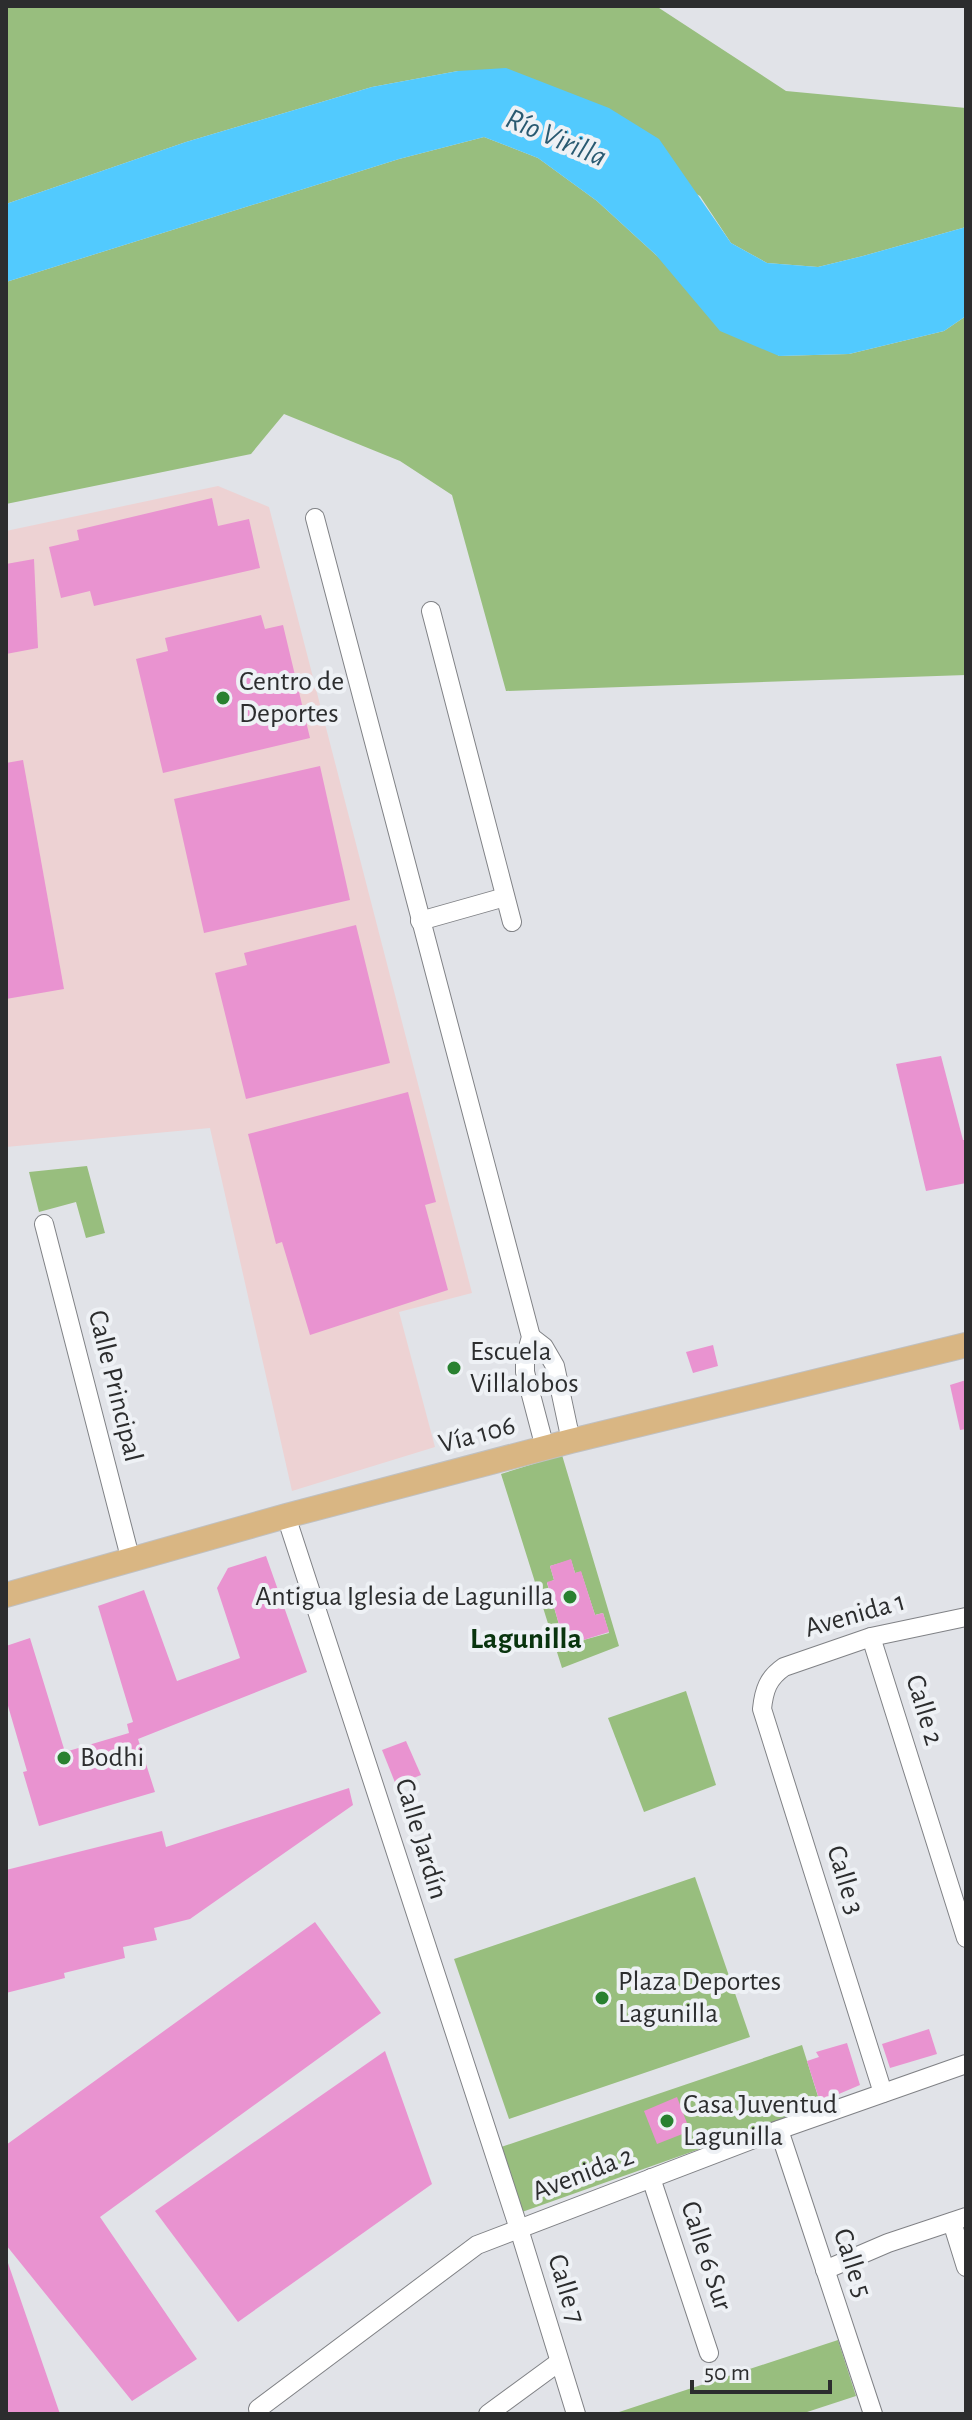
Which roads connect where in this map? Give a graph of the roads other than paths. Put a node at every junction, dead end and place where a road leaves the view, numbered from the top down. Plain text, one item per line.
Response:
1 (315, 518) dead end
2 (431, 611) dead end
3 (505, 897) junction
4 (420, 921) junction
5 (512, 922) dead end
6 (44, 1224) dead end
7 (531, 1337) junction
8 (966, 1345) edge
9 (571, 1441) junction
10 (545, 1448) junction
11 (286, 1516) junction
12 (131, 1561) junction
13 (6, 1595) edge
14 (966, 1617) edge
15 (871, 1637) junction
16 (768, 1683) joint
17 (966, 1938) edge
18 (966, 2064) edge
19 (883, 2093) junction
20 (779, 2130) junction
21 (651, 2178) junction
22 (503, 2180) joint
23 (959, 2220) edge
24 (519, 2229) junction
25 (966, 2267) edge
26 (825, 2270) junction
27 (709, 2353) dead end
28 (559, 2362) junction
29 (258, 2409) dead end
30 (488, 2414) edge
31 (576, 2414) edge
32 (873, 2414) edge

1 - 4 street
2 - 3 street
3 - 4 street
3 - 5 street
4 - 7 street
6 - 12 street, Calle Principal
7 - 9 street
7 - 10 street
8 - 9 main road, Vía 106
9 - 10 main road, Vía 106
10 - 11 main road, Vía 106
11 - 12 main road, Vía 106
11 - 22 street, Calle Jardín
12 - 13 main road, Vía 106
14 - 15 street, Avenida 1
15 - 16 street, Avenida 1
15 - 17 street, Calle 2
16 - 19 street, Calle 3
18 - 19 street, Avenida 2
19 - 20 street, Avenida 2
20 - 21 street, Avenida 2
20 - 26 street, Calle 5
21 - 24 street, Avenida 2
21 - 27 street, Calle 6 Sur
22 - 24 street, Calle 7
23 - 25 street
23 - 26 street
24 - 28 street, Calle 7
24 - 29 street, Avenida 2
26 - 32 street, Calle 5
28 - 30 street
28 - 31 street, Calle 7

